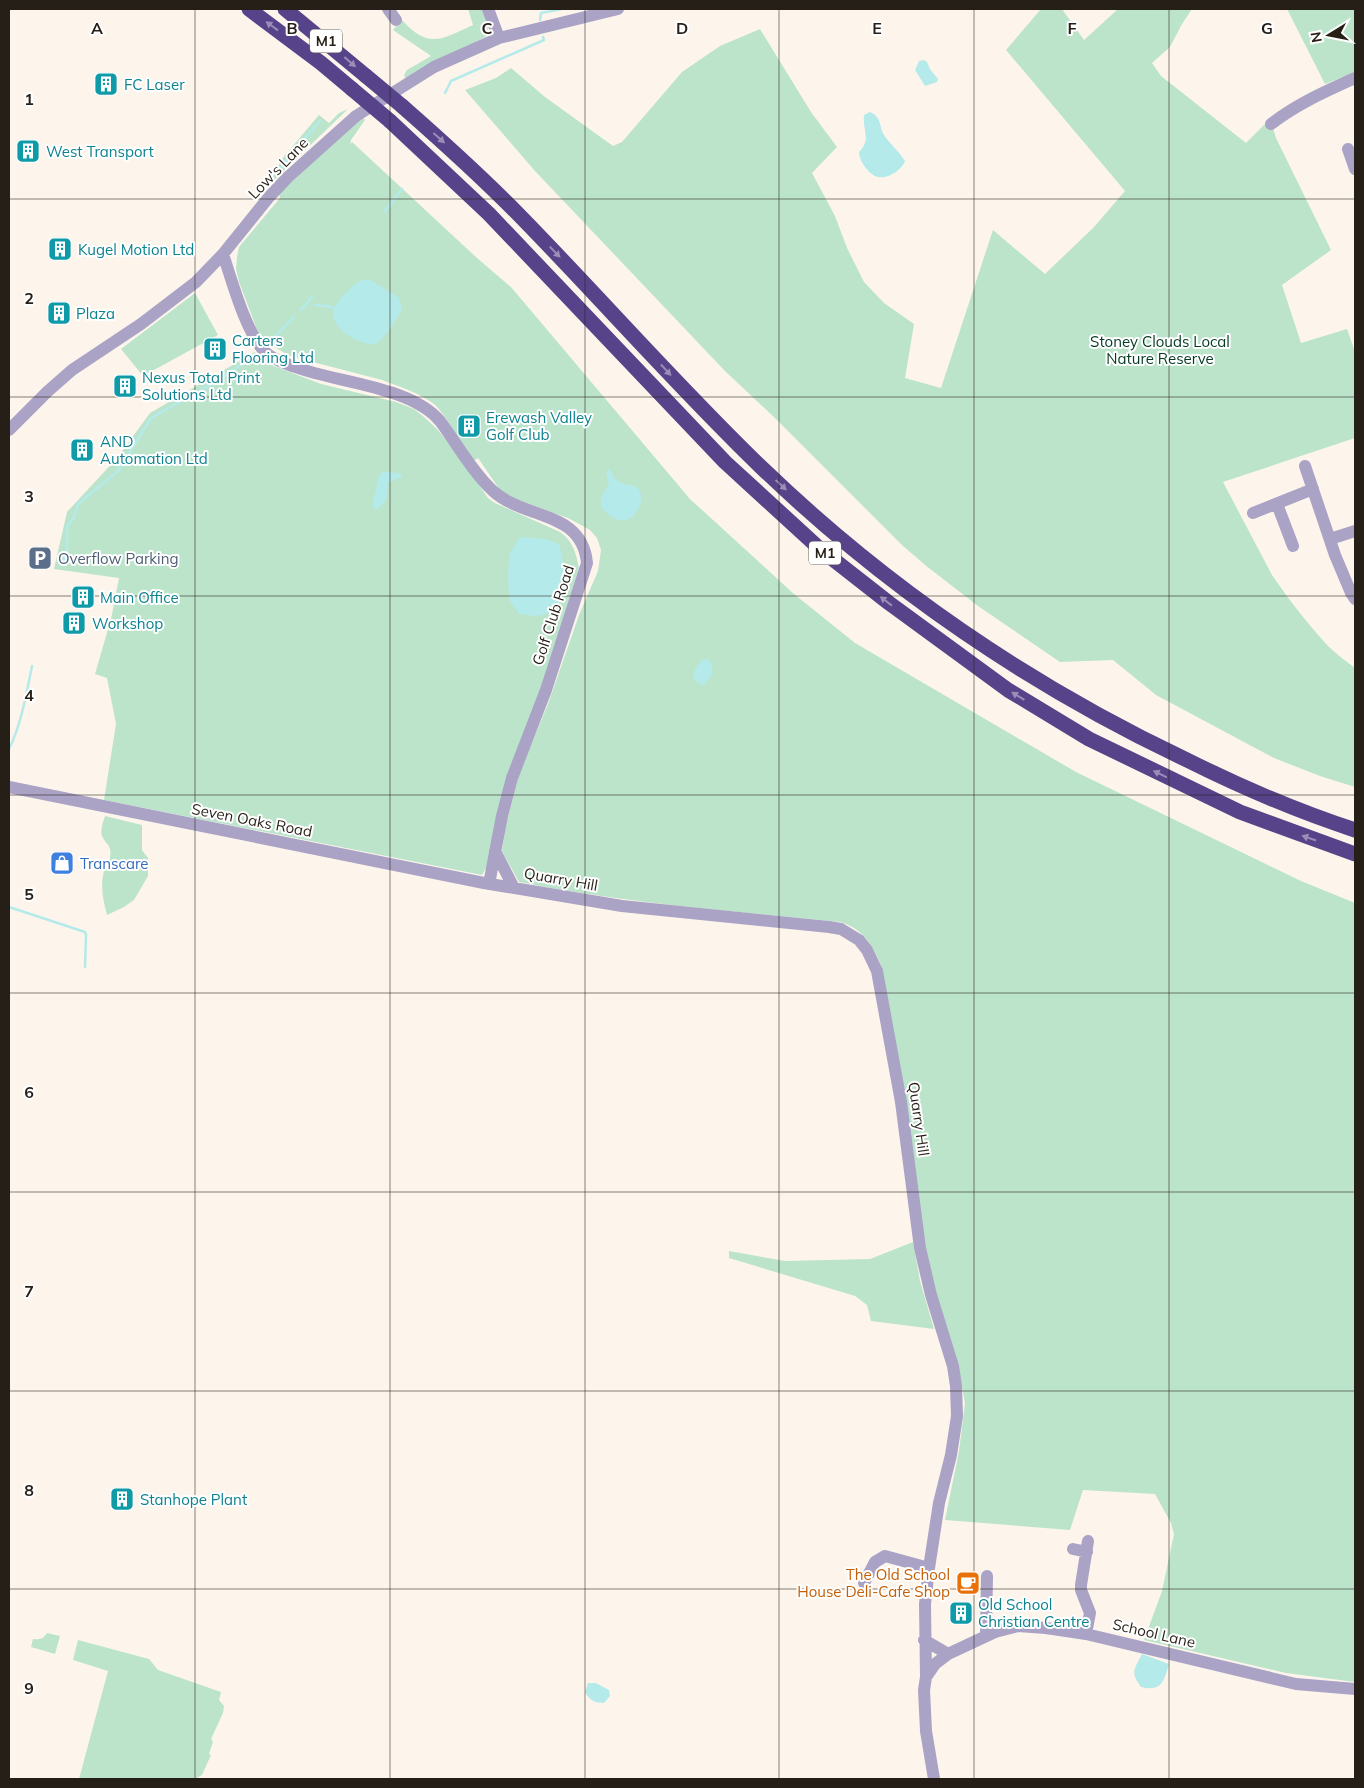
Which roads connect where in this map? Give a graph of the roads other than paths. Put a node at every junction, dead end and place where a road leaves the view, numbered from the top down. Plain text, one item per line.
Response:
1 (249, 9) edge
2 (285, 9) edge
3 (388, 9) edge
4 (488, 9) edge
5 (618, 9) edge
6 (396, 20) dead end
7 (499, 38) junction
8 (1355, 78) edge
9 (1271, 124) dead end
10 (1348, 149) dead end
11 (1350, 167) edge
12 (223, 254) junction
13 (9, 430) edge
14 (1305, 466) dead end
15 (1313, 490) junction
16 (1277, 504) junction
17 (1253, 513) dead end
18 (1355, 531) edge
19 (1330, 538) junction
20 (1293, 546) dead end
21 (1355, 599) edge
22 (9, 787) edge
23 (1355, 830) edge
24 (495, 851) junction
25 (1355, 854) edge
26 (489, 884) junction
27 (514, 888) junction
28 (1072, 1549) dead end
29 (928, 1568) junction
30 (986, 1576) dead end
31 (863, 1585) dead end
32 (1086, 1634) junction
33 (986, 1636) junction
34 (924, 1640) junction
35 (948, 1654) junction
36 (926, 1677) junction
37 (1355, 1689) edge
38 (934, 1779) edge

25 -> 1 highway, M1, bridge
2 -> 23 highway, M1, bridge
3 - 6 street
4 - 7 street
5 - 7 street, Low's Lane
7 - 12 street, Low's Lane
8 - 9 street
10 - 11 street
12 - 13 street, Low's Lane
12 - 24 street, Golf Club Road
14 - 15 street
15 - 16 street
15 - 19 street
16 - 17 street
16 - 20 street
18 - 19 street
19 - 21 street
22 - 26 street, Seven Oaks Road
24 - 26 street, Golf Club Road
24 - 27 street
26 - 27 street, Quarry Hill
27 - 29 street, Quarry Hill
28 - 32 street
29 - 31 street
29 - 34 street, Quarry Hill
30 - 33 street
32 - 33 street, School Lane
32 - 37 street, School Lane
33 - 35 street, School Lane
34 - 35 street
34 - 36 street, Quarry Hill
35 - 36 street, School Lane
36 - 38 street, Quarry Hill

